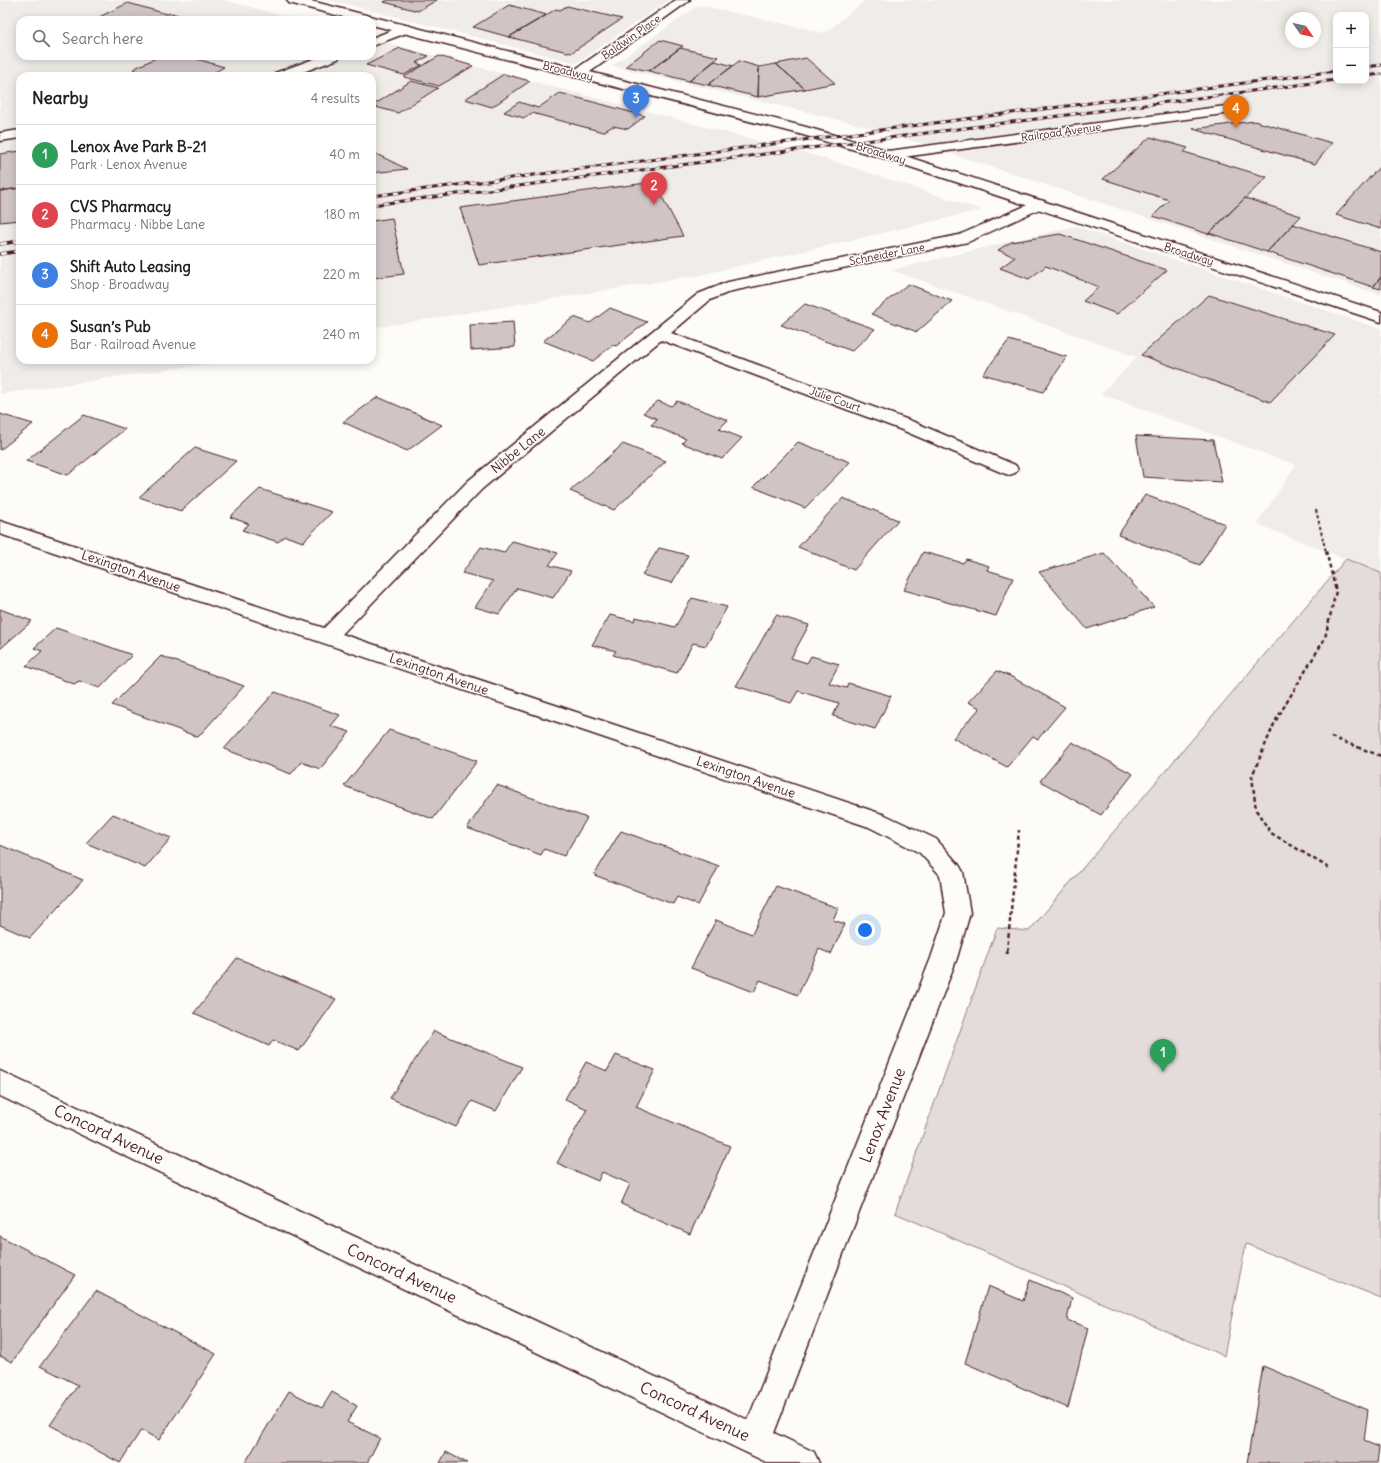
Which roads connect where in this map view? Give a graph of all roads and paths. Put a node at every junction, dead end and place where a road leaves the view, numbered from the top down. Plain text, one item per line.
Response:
1 (293, 0) edge
2 (684, 0) edge
3 (355, 16) edge
4 (376, 21) edge
5 (405, 30) junction
6 (376, 41) edge
7 (323, 60) edge
8 (291, 72) edge
9 (578, 74) junction
10 (1233, 109) dead end
11 (16, 135) edge
12 (0, 137) edge
13 (888, 155) junction
14 (1039, 204) junction
15 (728, 287) joint
16 (1381, 317) edge
17 (659, 334) junction
18 (1009, 469) dead end
19 (1316, 510) dead end
20 (0, 527) edge
21 (327, 637) junction
22 (1331, 737) dead end
23 (1381, 756) edge
24 (877, 821) joint
25 (1019, 830) dead end
26 (1329, 868) dead end
27 (1008, 954) dead end
28 (0, 1083) edge
29 (756, 1439) junction
30 (803, 1463) edge

1 - 3 street, Broadway
2 - 9 street, Baldwin Place
4 - 5 street, Broadway
5 - 6 street
5 - 9 street, Broadway
7 - 8 street
9 - 13 street, Broadway
10 - 13 street, Railroad Avenue
11 - 12 street
13 - 14 street, Broadway
14 - 15 street, Schneider Lane
14 - 16 street, Broadway
15 - 17 street, Nibbe Lane
17 - 18 street, Julie Court
17 - 21 street, Nibbe Lane
19 - 26 path
20 - 21 street, Lexington Avenue
21 - 24 street, Lexington Avenue
22 - 23 path
24 - 29 street, Lenox Avenue
25 - 27 path
28 - 29 street, Concord Avenue
29 - 30 street, Concord Avenue

